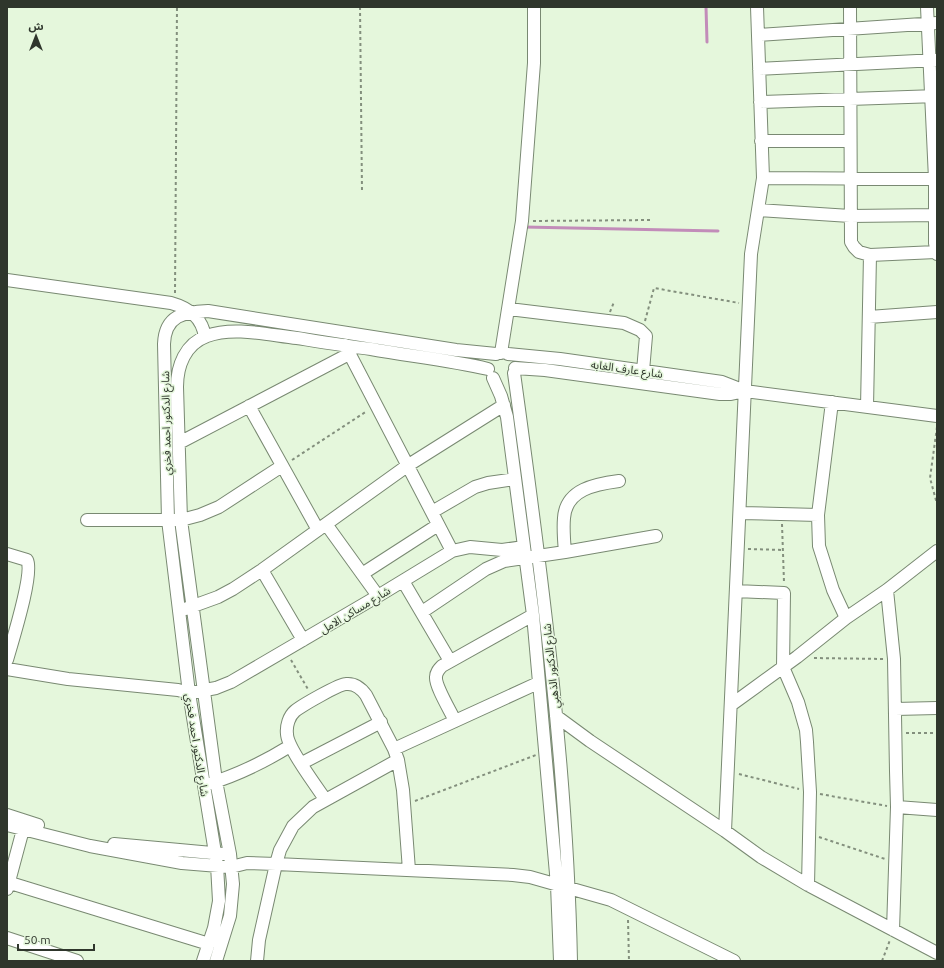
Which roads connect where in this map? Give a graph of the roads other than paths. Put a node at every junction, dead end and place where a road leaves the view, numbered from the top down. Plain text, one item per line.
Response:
1 (534, 7) edge
2 (757, 7) edge
3 (850, 7) edge
4 (927, 7) edge
5 (932, 23) edge
6 (850, 29) junction
7 (758, 35) junction
8 (933, 60) edge
9 (850, 64) junction
10 (759, 69) junction
11 (934, 96) edge
12 (850, 99) junction
13 (760, 102) junction
14 (762, 141) junction
15 (850, 141) junction
16 (935, 172) edge
17 (763, 178) junction
18 (850, 178) junction
19 (758, 210) junction
20 (936, 215) edge
21 (850, 216) junction
22 (937, 253) edge
23 (870, 255) junction
24 (7, 280) edge
25 (509, 309) junction
26 (191, 312) junction
27 (937, 312) edge
28 (869, 317) junction
29 (205, 337) junction
30 (164, 344) junction
31 (347, 350) junction
32 (185, 353) junction
33 (501, 354) junction
34 (515, 370) junction
35 (643, 371) junction
36 (491, 373) junction
37 (745, 391) junction
38 (832, 402) junction
39 (504, 405) junction
40 (249, 406) junction
41 (867, 407) junction
42 (937, 416) edge
43 (179, 443) junction
44 (282, 466) junction
45 (407, 466) junction
46 (515, 479) junction
47 (619, 481) dead end
48 (432, 512) junction
49 (740, 513) junction
50 (818, 515) junction
51 (86, 520) dead end
52 (168, 520) junction
53 (181, 520) junction
54 (438, 525) junction
55 (322, 527) junction
56 (656, 536) dead end
57 (452, 551) junction
58 (937, 551) edge
59 (564, 552) junction
60 (525, 553) junction
61 (7, 554) edge
62 (539, 556) junction
63 (262, 570) junction
64 (362, 574) junction
65 (403, 581) junction
66 (887, 590) junction
67 (736, 591) junction
68 (378, 596) junction
69 (192, 606) junction
70 (180, 610) junction
71 (422, 612) junction
72 (533, 615) junction
73 (846, 618) junction
74 (303, 640) junction
75 (7, 660) edge
76 (450, 661) junction
77 (783, 667) junction
78 (7, 668) edge
79 (538, 683) junction
80 (204, 690) junction
81 (189, 693) junction
82 (731, 705) junction
83 (937, 708) edge
84 (895, 709) junction
85 (556, 716) junction
86 (455, 721) junction
87 (381, 722) junction
88 (290, 746) junction
89 (396, 754) junction
90 (302, 763) junction
91 (216, 781) junction
92 (203, 785) junction
93 (325, 799) junction
94 (897, 807) junction
95 (937, 810) edge
96 (7, 815) edge
97 (7, 824) edge
98 (25, 825) junction
99 (725, 831) junction
100 (217, 859) junction
101 (231, 860) junction
102 (276, 864) junction
103 (409, 870) junction
104 (8, 885) edge
105 (808, 885) junction
106 (563, 886) junction
107 (893, 930) junction
108 (7, 938) edge
109 (209, 944) junction
110 (937, 953) edge
111 (77, 961) edge
112 (203, 961) edge
113 (216, 961) edge
114 (257, 961) edge
115 (560, 961) edge
116 (571, 961) edge
117 (734, 961) edge

1 - 25 street
2 - 7 street
3 - 6 street
4 - 5 street
5 - 6 street
5 - 8 street
6 - 7 street
6 - 9 street
7 - 10 street
8 - 9 street
8 - 11 street
9 - 10 street
9 - 12 street
10 - 13 street
11 - 12 street
11 - 16 street
12 - 13 street
12 - 15 street
13 - 14 street
14 - 15 street
14 - 17 street
15 - 18 street
16 - 18 street
16 - 20 street
17 - 18 street
17 - 19 street
18 - 21 street
19 - 21 street
19 - 37 street
20 - 21 street
20 - 22 street
21 - 23 street
22 - 23 street
23 - 28 street
24 - 26 street
25 - 33 street
25 - 35 street
26 - 29 street
26 - 30 street, شارع الدكتور احمد فخري
26 - 33 street, شارع الدكتور احمد فخري
27 - 28 street
28 - 41 street
29 - 31 street, شارع الدكتور احمد فخري
29 - 32 street, شارع الدكتور احمد فخري
30 - 32 street
30 - 52 street, شارع الدكتور احمد فخري
31 - 36 street, شارع الدكتور احمد فخري
31 - 40 street
31 - 45 street
32 - 43 street, شارع الدكتور احمد فخري
33 - 34 street
33 - 35 street, شارع عارف الغابه
33 - 36 street
34 - 36 street
34 - 37 street, شارع عارف الغابه
34 - 62 street, شارع الدكتور الذهبي
35 - 37 street, شارع عارف الغابه
36 - 39 street, شارع الدكتور الذهبي
37 - 38 street, شارع عارف الغابه
37 - 49 street
38 - 41 street, شارع عارف الغابه
38 - 50 street
39 - 45 street
39 - 46 street, شارع الدكتور الذهبي
40 - 43 street
40 - 44 street
41 - 42 street, شارع عارف الغابه
43 - 53 street, شارع الدكتور احمد فخري
44 - 53 street
44 - 55 street
45 - 48 street
45 - 55 street
46 - 48 street
46 - 60 street, شارع الدكتور الذهبي
47 - 59 street
48 - 54 street
49 - 50 street
49 - 67 street
50 - 73 street
51 - 52 street
52 - 53 street
52 - 70 street, شارع الدكتور احمد فخري
53 - 69 street, شارع الدكتور احمد فخري
54 - 57 street
54 - 64 street
55 - 63 street
55 - 64 street
56 - 59 street
57 - 60 street, شارع مساكن الامل
57 - 65 street, شارع مساكن الامل
58 - 66 street
59 - 62 street
60 - 62 street
60 - 71 street
60 - 72 street, شارع الدكتور الذهبي
61 - 75 street
62 - 85 street, شارع الدكتور الذهبي
63 - 69 street
63 - 74 street
64 - 68 street
65 - 68 street, شارع مساكن الامل
65 - 71 street
66 - 73 street
66 - 84 street
67 - 77 street
67 - 82 street
68 - 74 street, شارع مساكن الامل
69 - 70 street
69 - 80 street, شارع الدكتور احمد فخري
70 - 81 street, شارع الدكتور احمد فخري
71 - 76 street
72 - 76 street
72 - 79 street, شارع الدكتور الذهبي
73 - 77 street
74 - 80 street, شارع مساكن الامل
76 - 86 street
77 - 82 street
77 - 105 street
78 - 81 street
79 - 86 street
79 - 106 street, شارع الدكتور الذهبي
80 - 81 street, شارع مساكن الامل
80 - 91 street, شارع الدكتور احمد فخري
81 - 92 street, شارع الدكتور احمد فخري
82 - 99 street
83 - 84 street
84 - 94 street
85 - 99 street
85 - 106 street, شارع الدكتور الذهبي
86 - 89 street
87 - 88 street
87 - 89 street
87 - 90 street
88 - 90 street
88 - 91 street
89 - 93 street
89 - 103 street
90 - 93 street
91 - 92 street
91 - 101 street, شارع الدكتور احمد فخري
92 - 100 street, شارع الدكتور احمد فخري
93 - 102 street
94 - 95 street
94 - 107 street
96 - 98 street
97 - 98 street
98 - 100 street
98 - 104 street
99 - 105 street
100 - 101 street
100 - 109 street, شارع الدكتور احمد فخري
101 - 102 street
101 - 113 street, شارع الدكتور احمد فخري
102 - 103 street
102 - 114 street
103 - 106 street
104 - 109 street
105 - 107 street
106 - 115 street, شارع الدكتور الذهبي
106 - 116 street, شارع الدكتور الذهبي
106 - 117 street
107 - 110 street
108 - 111 street
109 - 112 street, شارع الدكتور احمد فخري

